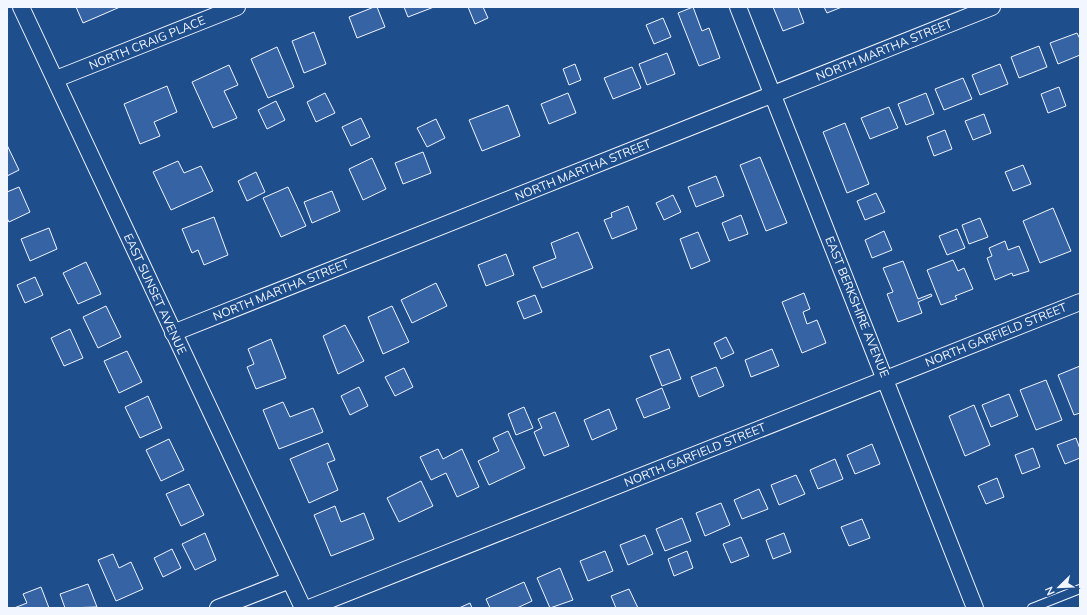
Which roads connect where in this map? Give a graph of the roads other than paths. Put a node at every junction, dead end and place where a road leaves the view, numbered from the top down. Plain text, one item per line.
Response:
1 (21, 7) edge
2 (237, 7) edge
3 (738, 7) edge
4 (992, 7) edge
5 (56, 79) junction
6 (773, 94) junction
7 (1080, 302) edge
8 (173, 333) junction
9 (886, 379) junction
10 (290, 580) junction
11 (1080, 589) edge
12 (218, 608) edge
13 (303, 608) edge
14 (309, 608) edge
15 (975, 608) edge
16 (1032, 608) edge

1 - 5 street, EAST SUNSET AVENUE
2 - 5 street, NORTH CRAIG PLACE
3 - 6 street, EAST BERKSHIRE AVENUE
4 - 6 street, NORTH MARTHA STREET
5 - 8 street, EAST SUNSET AVENUE
6 - 8 street, NORTH MARTHA STREET
6 - 9 street, EAST BERKSHIRE AVENUE
7 - 9 street, NORTH GARFIELD STREET
8 - 10 street, EAST SUNSET AVENUE
9 - 14 street, NORTH GARFIELD STREET
9 - 15 street, EAST BERKSHIRE AVENUE
10 - 12 street
10 - 13 street, EAST SUNSET AVENUE
11 - 16 lane

